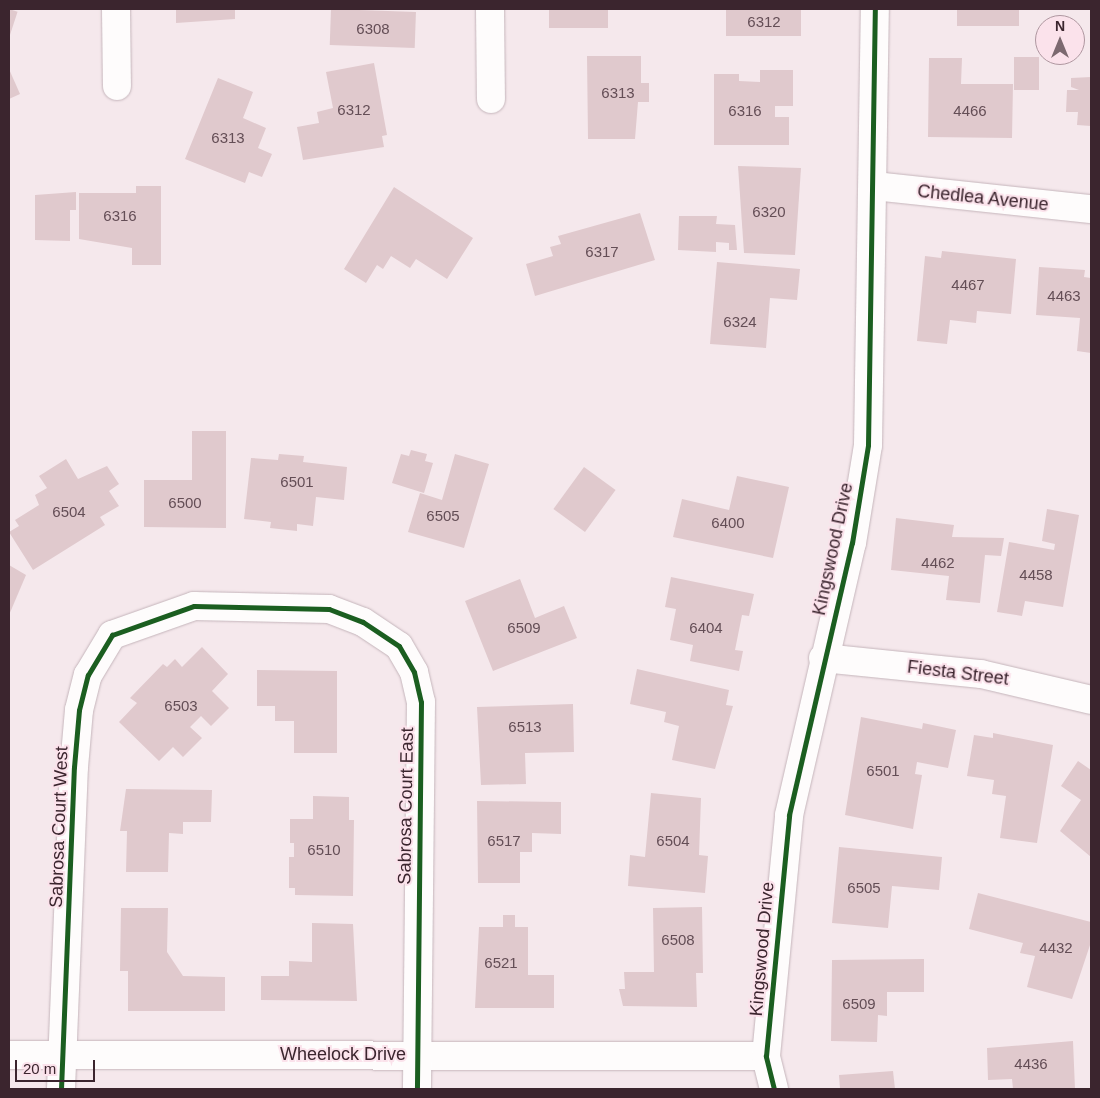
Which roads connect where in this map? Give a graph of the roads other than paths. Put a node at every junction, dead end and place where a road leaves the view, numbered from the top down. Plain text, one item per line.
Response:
1 (116, 9) edge
2 (490, 9) edge
3 (875, 9) edge
4 (117, 86) dead end
5 (491, 99) dead end
6 (874, 186) junction
7 (1091, 209) edge
8 (290, 607) joint
9 (823, 658) junction
10 (1091, 700) edge
11 (416, 1054) junction
12 (9, 1055) edge
13 (60, 1055) junction
14 (766, 1056) junction
15 (61, 1089) edge
16 (417, 1089) edge
17 (774, 1089) edge

1 - 4 street
2 - 5 street
3 - 6 street, Kingswood Drive
6 - 7 street, Chedlea Avenue
6 - 9 street, Kingswood Drive
8 - 11 street, Sabrosa Court East
8 - 13 street, Sabrosa Court West
9 - 10 street, Fiesta Street
9 - 14 street, Kingswood Drive
11 - 13 street, Wheelock Drive
11 - 14 street, Wheelock Drive
11 - 16 street, Sabrosa Court East
12 - 13 street, Wheelock Drive
13 - 15 street, Sabrosa Court West
14 - 17 street, Kingswood Drive

